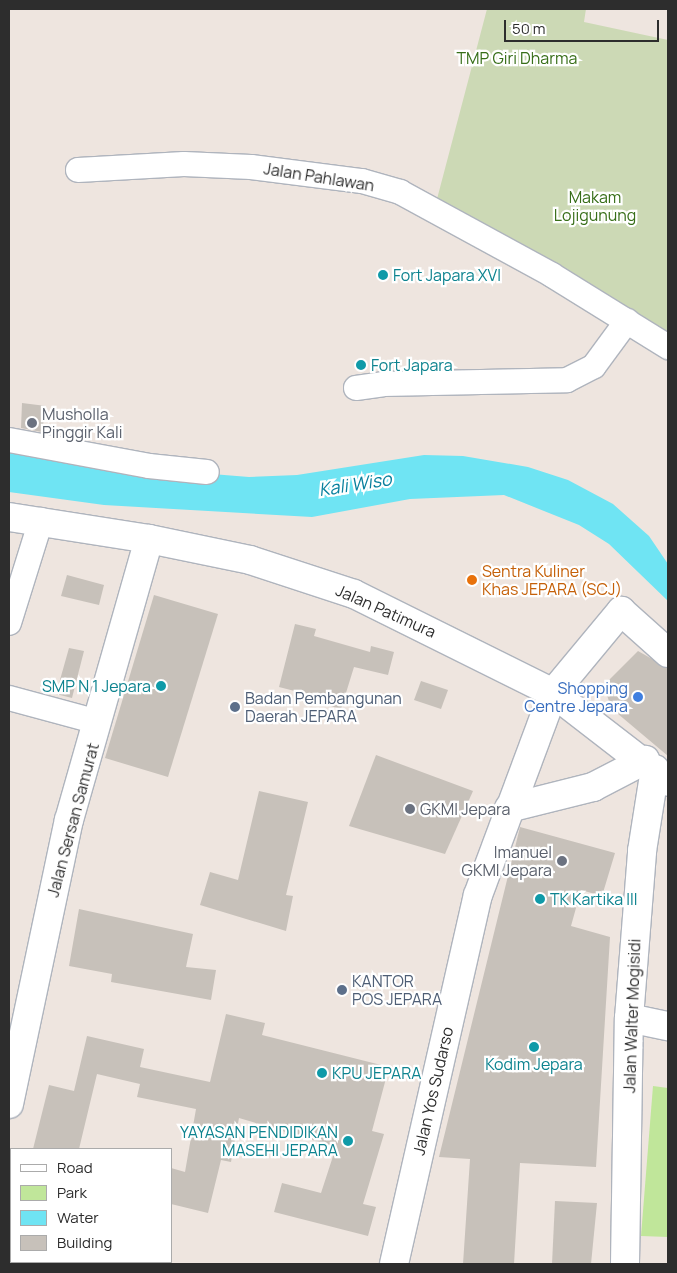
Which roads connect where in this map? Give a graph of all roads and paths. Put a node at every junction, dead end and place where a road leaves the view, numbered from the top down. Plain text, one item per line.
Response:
1 (78, 170) dead end
2 (627, 321) junction
3 (668, 346) edge
4 (356, 388) dead end
5 (9, 440) edge
6 (207, 472) dead end
7 (9, 518) edge
8 (41, 520) junction
9 (149, 539) junction
10 (9, 624) edge
11 (668, 653) edge
12 (553, 693) junction
13 (9, 698) edge
14 (98, 722) junction
15 (656, 770) edge
16 (510, 808) junction
17 (629, 1018) junction
18 (668, 1026) edge
19 (9, 1104) edge
20 (394, 1264) edge
21 (625, 1264) edge

1 - 2 street, Jalan Pahlawan
2 - 3 street, Jalan Pahlawan
2 - 4 street
5 - 6 street
7 - 8 street, Jalan Patimura
8 - 9 street, Jalan Patimura
8 - 10 street
9 - 12 street, Jalan Patimura
9 - 14 street, Jalan Sersan Samurat
11 - 12 street, Jalan Yos Sudarso
12 - 15 street, Jalan Patimura
12 - 16 street, Jalan Yos Sudarso
13 - 14 street
14 - 19 street, Jalan Sersan Samurat
15 - 16 street
15 - 17 street, Jalan Walter Mogisidi
16 - 20 street, Jalan Yos Sudarso
17 - 18 street
17 - 21 street, Jalan Walter Mogisidi

